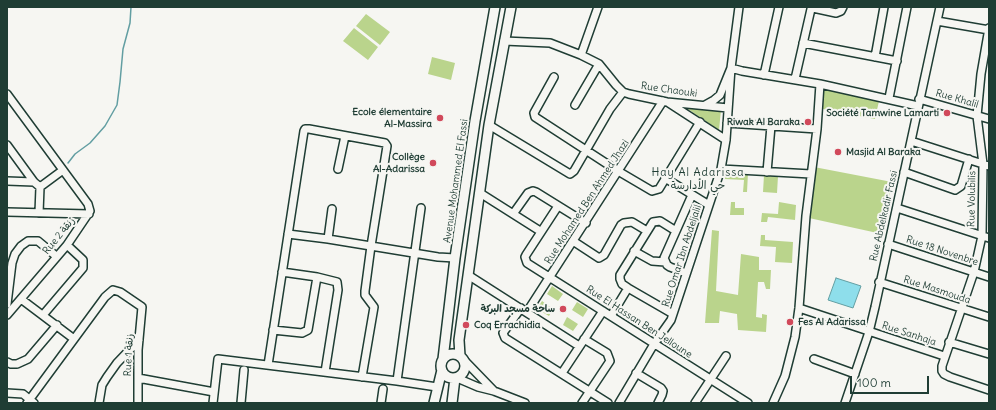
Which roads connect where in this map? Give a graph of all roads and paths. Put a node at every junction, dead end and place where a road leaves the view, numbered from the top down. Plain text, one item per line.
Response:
1 (495, 7) edge
2 (511, 7) edge
3 (598, 7) edge
4 (739, 7) edge
5 (779, 7) edge
6 (842, 7) edge
7 (884, 7) edge
8 (907, 7) edge
9 (940, 7) edge
10 (937, 21) junction
11 (989, 29) edge
12 (504, 41) junction
13 (803, 43) junction
14 (581, 55) junction
15 (875, 57) junction
16 (896, 61) junction
17 (599, 64) junction
18 (731, 68) junction
19 (764, 75) junction
20 (985, 75) edge
21 (554, 77) dead end
22 (795, 79) junction
23 (820, 84) junction
24 (623, 92) junction
25 (7, 94) edge
26 (889, 98) junction
27 (665, 102) junction
28 (918, 102) junction
29 (575, 105) dead end
30 (705, 105) junction
31 (728, 108) junction
32 (977, 116) junction
33 (989, 119) edge
34 (700, 122) junction
35 (728, 123) junction
36 (489, 125) junction
37 (771, 126) junction
38 (817, 129) junction
39 (345, 136) junction
40 (726, 140) junction
41 (911, 141) junction
42 (7, 145) edge
43 (587, 149) junction
44 (969, 160) junction
45 (986, 165) edge
46 (338, 169) dead end
47 (721, 169) junction
48 (63, 170) junction
49 (618, 171) junction
50 (767, 172) junction
51 (904, 172) junction
52 (811, 174) junction
53 (7, 180) edge
54 (664, 181) junction
55 (34, 182) junction
56 (40, 187) junction
57 (480, 193) junction
58 (692, 195) junction
59 (558, 206) junction
60 (709, 206) junction
61 (421, 208) dead end
62 (896, 208) junction
63 (332, 209) dead end
64 (7, 212) edge
65 (40, 213) junction
66 (89, 214) junction
67 (513, 214) junction
68 (586, 223) junction
69 (676, 230) junction
70 (540, 231) junction
71 (647, 231) junction
72 (288, 234) junction
73 (985, 237) edge
74 (328, 238) junction
75 (573, 242) junction
76 (888, 244) junction
77 (66, 245) junction
78 (371, 246) junction
79 (634, 251) junction
80 (414, 253) junction
81 (56, 256) junction
82 (455, 258) junction
83 (665, 262) junction
84 (282, 272) junction
85 (974, 272) junction
86 (686, 273) junction
87 (468, 275) junction
88 (317, 277) junction
89 (550, 277) junction
90 (989, 278) edge
91 (880, 282) junction
92 (628, 288) junction
93 (22, 299) junction
94 (7, 304) edge
95 (799, 308) junction
96 (961, 308) junction
97 (524, 310) junction
98 (603, 311) junction
99 (673, 314) junction
100 (7, 315) edge
101 (43, 315) junction
102 (610, 316) junction
103 (989, 317) edge
104 (57, 325) junction
105 (273, 330) junction
106 (869, 332) junction
107 (74, 339) junction
108 (584, 339) junction
109 (139, 340) junction
110 (949, 342) junction
111 (654, 344) junction
112 (579, 346) junction
113 (989, 354) edge
114 (726, 356) dead end
115 (944, 356) junction
116 (462, 357) junction
117 (443, 359) junction
118 (814, 359) dead end
119 (7, 362) edge
120 (268, 365) junction
121 (244, 370) dead end
122 (442, 370) junction
123 (325, 372) junction
124 (636, 373) junction
125 (562, 374) junction
126 (855, 374) junction
127 (362, 377) junction
128 (138, 378) junction
129 (456, 378) junction
130 (710, 379) junction
131 (397, 381) junction
132 (437, 387) junction
133 (383, 389) dead end
134 (989, 390) edge
135 (494, 391) junction
136 (589, 391) junction
137 (7, 392) edge
138 (214, 392) junction
139 (736, 400) edge
140 (30, 402) edge
141 (99, 403) edge
142 (138, 403) edge
143 (213, 403) edge
144 (242, 403) edge
145 (381, 403) edge
146 (434, 403) edge
147 (452, 403) edge
148 (525, 403) edge
149 (582, 403) edge
150 (608, 403) edge
151 (619, 403) edge
152 (658, 403) edge
153 (695, 403) edge
154 (748, 403) edge
155 (773, 403) edge
156 (845, 403) edge

1 - 82 main road, Avenue Mohammed El Fassi
2 - 12 main road
3 - 14 street
4 - 18 street, Rue Omar Ibn Abdeljalil
5 - 19 street
6 - 13 street
7 - 15 street
8 - 16 street
9 - 10 street, Rue Abdelkadir Fassi
10 - 11 street
10 - 28 street, Rue Abdelkadir Fassi
11 - 20 street, Rue Volubilis
12 - 14 street
12 - 36 main road
13 - 15 street
13 - 22 street
14 - 17 street
15 - 16 street
16 - 26 street
17 - 24 street
17 - 29 street
18 - 19 street, Rue Khalil
18 - 30 street
18 - 31 street, Rue Omar Ibn Abdeljalil
19 - 22 street, Rue Khalil
20 - 32 street, Rue Volubilis
21 - 43 street
22 - 23 street, Rue Khalil
23 - 26 street, Rue Khalil
23 - 38 street
24 - 27 street, Rue Chaouki
24 - 43 street
25 - 48 street
26 - 28 street, Rue Khalil
27 - 30 street, Rue Chaouki
27 - 34 street
27 - 49 street, Rue Mohamed Ben Ahmed Jhazi
28 - 32 street, Rue Khalil
28 - 41 street, Rue Abdelkadir Fassi
30 - 31 street, Rue Chaouki
31 - 35 street, Rue Omar Ibn Abdeljalil
32 - 33 street, Rue Khalil
32 - 45 street, Rue Volubilis
34 - 40 street
34 - 54 street
35 - 37 street
35 - 40 street, Rue Omar Ibn Abdeljalil
36 - 43 street
36 - 57 main road
37 - 38 street
37 - 50 street
38 - 52 street
39 - 46 street
39 - 72 street
39 - 78 street
40 - 47 street, Rue Omar Ibn Abdeljalil
41 - 44 street
41 - 51 street, Rue Abdelkadir Fassi
42 - 55 street
43 - 49 street
44 - 45 street
44 - 51 street
45 - 73 street, Rue Volubilis
47 - 50 street
47 - 60 street, Rue Omar Ibn Abdeljalil
48 - 56 street
48 - 66 street
49 - 54 street
49 - 68 street, Rue Mohamed Ben Ahmed Jhazi
50 - 52 street
51 - 62 street, Rue Abdelkadir Fassi
52 - 95 street
53 - 55 street
54 - 58 street
55 - 56 street
56 - 65 street
57 - 67 street
57 - 87 main road
58 - 60 street
58 - 69 street
59 - 67 street
59 - 68 street
59 - 70 street
60 - 86 street, Rue Omar Ibn Abdeljalil
61 - 80 street
62 - 73 street
62 - 76 street, Rue Abdelkadir Fassi
63 - 74 street
64 - 65 street, Rue 2 زنقة
65 - 66 street, Rue 2 زنقة
66 - 77 street, Rue 2 زنقة
67 - 70 street
68 - 75 street, Rue Mohamed Ben Ahmed Jhazi
69 - 71 street
69 - 83 street
70 - 89 street, Rue El Hassan Ben Jelloune
71 - 75 street
71 - 79 street
72 - 74 street
72 - 84 street
73 - 85 street, Rue Volubilis
74 - 78 street
75 - 89 street, Rue Mohamed Ben Ahmed Jhazi
76 - 85 street, Rue 18 Novenbre
76 - 91 street, Rue Abdelkadir Fassi
77 - 81 street, Rue 2 زنقة
77 - 101 street
78 - 80 street
78 - 127 street
79 - 83 street
79 - 92 street
80 - 82 street
80 - 131 street
81 - 93 street, Rue 2 زنقة
81 - 94 street
82 - 117 main road, Avenue Mohammed El Fassi
83 - 86 street
84 - 88 street
84 - 105 street
85 - 90 street, Rue 18 Novenbre
85 - 96 street, Rue Volubilis
86 - 99 street, Rue Omar Ibn Abdeljalil
87 - 97 street
87 - 116 main road
88 - 105 street
88 - 123 street
89 - 97 street, Rue Mohamed Ben Ahmed Jhazi
89 - 98 street, Rue El Hassan Ben Jelloune
91 - 96 street, Rue Masmouda
91 - 106 street, Rue Abdelkadir Fassi
92 - 99 street
92 - 102 street
93 - 100 street, Rue 2 زنقة
93 - 101 street
95 - 106 street, Rue Sanhaja
95 - 155 street
96 - 103 street, Rue Masmouda
96 - 110 street, Rue Volubilis
97 - 112 street
97 - 125 street, Rue Mohamed Ben Ahmed Jhazi
98 - 102 street, Rue El Hassan Ben Jelloune
98 - 108 street
99 - 111 street, Rue Omar Ibn Abdeljalil
101 - 104 street
102 - 111 street, Rue El Hassan Ben Jelloune
104 - 107 street
104 - 119 street
105 - 120 street
106 - 115 street, Rue Sanhaja
106 - 126 street, Rue Abdelkadir Fassi
107 - 109 street, Rue 1 زنقة
107 - 140 street
108 - 112 street
108 - 136 street
109 - 128 street, Rue 1 زنقة
109 - 141 street
110 - 113 street
110 - 115 street, Rue Volubilis
111 - 124 street, Rue Omar Ibn Abdeljalil
111 - 130 street, Rue El Hassan Ben Jelloune
112 - 125 street
114 - 130 street
115 - 134 street, Rue Volubilis
116 - 117 main road
116 - 129 main road
116 - 135 street
117 - 122 main road, Avenue Mohammed El Fassi
118 - 126 street
120 - 123 street
120 - 138 street
121 - 144 street
122 - 129 main road
122 - 132 main road, Avenue Mohammed El Fassi
123 - 127 street
124 - 151 street, Rue Omar Ibn Abdeljalil
124 - 152 street
125 - 136 street
126 - 156 street, Rue Abdelkadir Fassi
127 - 131 street
128 - 138 street
128 - 142 street, Rue 1 زنقة
129 - 135 street
129 - 147 main road
130 - 139 street, Rue El Hassan Ben Jelloune
130 - 153 street
131 - 132 street
132 - 146 main road, Avenue Mohammed El Fassi
133 - 145 street
135 - 148 street
136 - 149 street
136 - 150 street
137 - 140 street
138 - 143 street
139 - 154 street, Rue El Hassan Ben Jelloune

